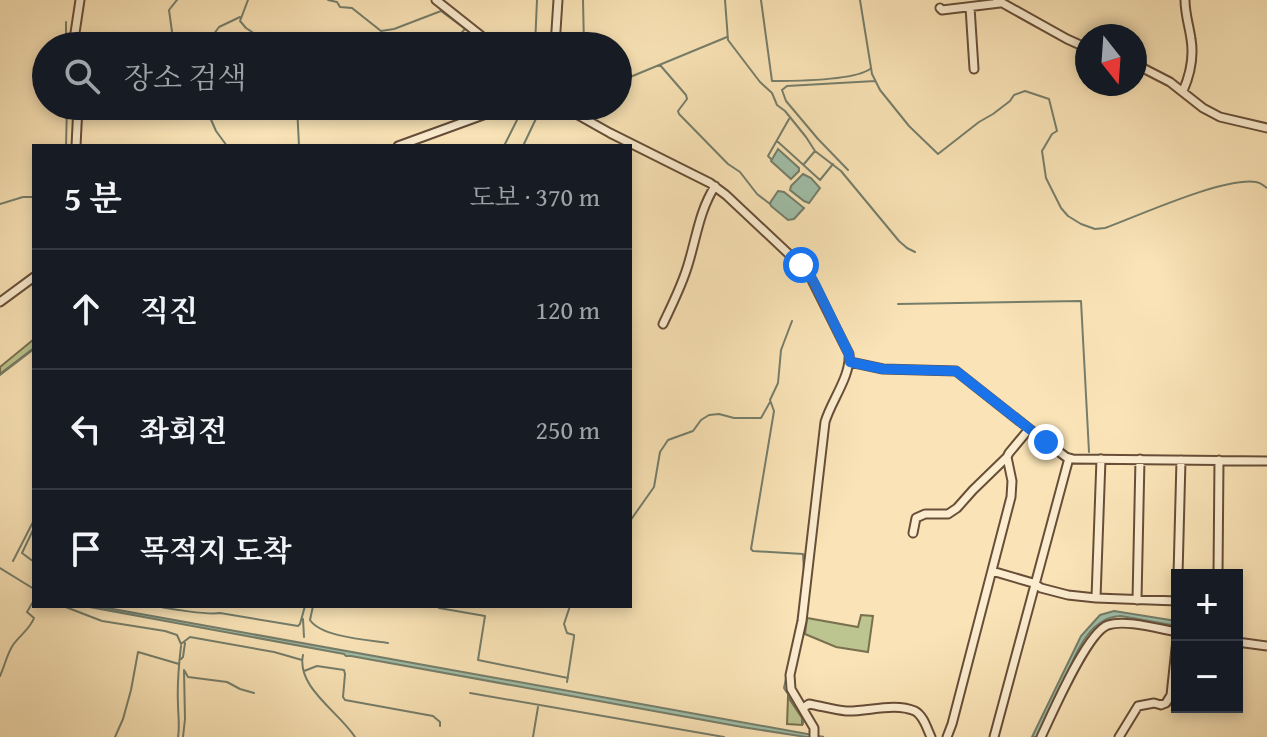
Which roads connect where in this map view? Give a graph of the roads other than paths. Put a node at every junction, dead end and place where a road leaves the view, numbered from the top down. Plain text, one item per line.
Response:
1 (80, 0) edge
2 (436, 0) edge
3 (558, 0) edge
4 (1185, 0) edge
5 (999, 2) edge
6 (970, 7) junction
7 (940, 8) dead end
8 (75, 32) edge
9 (476, 32) edge
10 (556, 32) edge
11 (1075, 43) edge
12 (974, 69) dead end
13 (1147, 69) edge
14 (1183, 91) junction
15 (77, 120) edge
16 (470, 120) edge
17 (587, 120) edge
18 (1267, 128) edge
19 (76, 144) edge
20 (404, 144) edge
21 (632, 144) edge
22 (632, 144) edge
23 (715, 186) junction
24 (32, 278) edge
25 (0, 302) edge
26 (663, 324) dead end
27 (850, 362) junction
28 (1029, 429) junction
29 (1007, 457) junction
30 (1069, 458) junction
31 (1101, 459) junction
32 (1140, 459) junction
33 (1181, 460) junction
34 (1219, 460) junction
35 (1267, 461) edge
36 (913, 533) dead end
37 (1178, 569) edge
38 (1218, 569) edge
39 (992, 571) junction
40 (1036, 585) junction
41 (1096, 598) junction
42 (1137, 600) junction
43 (1171, 601) edge
44 (1171, 631) edge
45 (1177, 641) edge
46 (1243, 643) edge
47 (1267, 646) edge
48 (803, 708) junction
49 (814, 735) edge
50 (931, 737) edge
51 (947, 737) edge
52 (994, 737) edge
53 (1041, 737) edge
54 (1119, 737) edge

1 - 8 street
2 - 9 street
3 - 10 street
4 - 14 street
5 - 6 street
5 - 11 street
6 - 7 street
6 - 12 street
13 - 14 street
14 - 18 street
15 - 19 street
16 - 20 street
17 - 21 street
22 - 23 street
23 - 26 street
23 - 27 street
24 - 25 street
27 - 28 street
27 - 48 street
28 - 29 street
28 - 30 street
29 - 36 street
29 - 39 street
30 - 31 street
30 - 40 street
31 - 32 street
31 - 41 street
32 - 33 street
32 - 42 street
33 - 34 street
33 - 37 street
34 - 35 street
34 - 38 street
39 - 40 street
39 - 51 street
40 - 41 street
40 - 52 street
41 - 42 street
42 - 43 street
44 - 53 street
45 - 54 street
46 - 47 street
48 - 49 street
48 - 50 street

